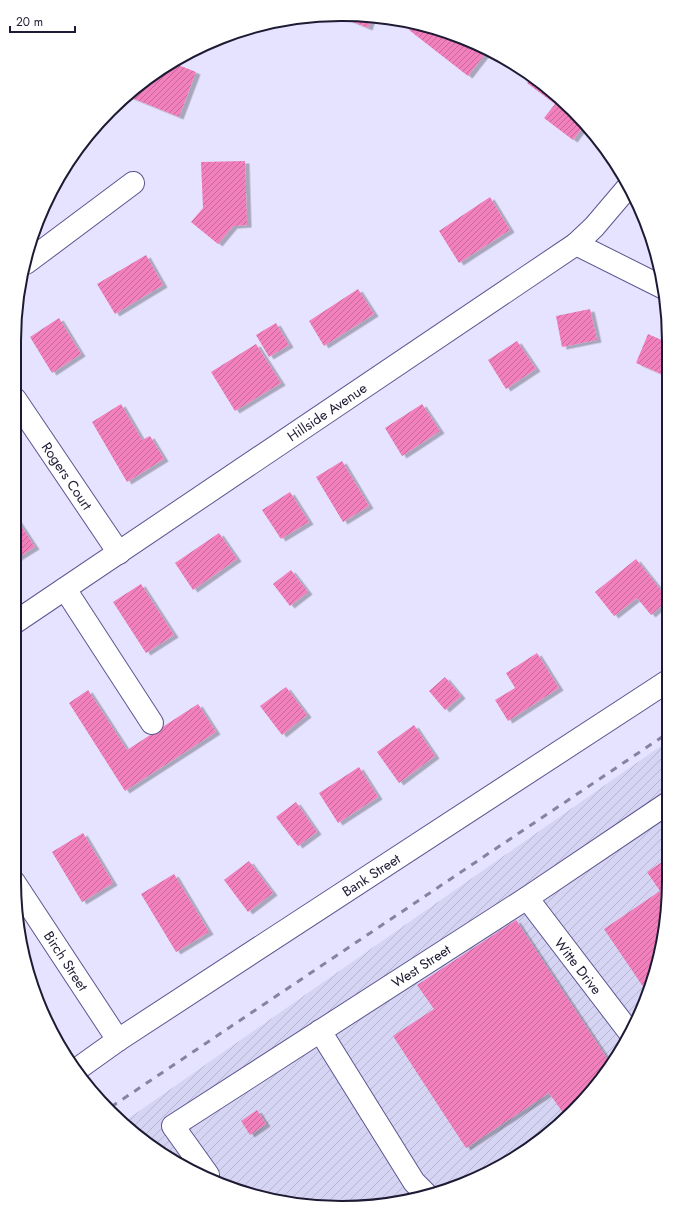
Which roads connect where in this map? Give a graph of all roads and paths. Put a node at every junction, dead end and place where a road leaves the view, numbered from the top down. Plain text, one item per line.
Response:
1 (133, 183) dead end
2 (624, 191) edge
3 (576, 244) junction
4 (32, 258) edge
5 (657, 284) edge
6 (21, 408) edge
7 (119, 553) junction
8 (66, 589) junction
9 (21, 618) edge
10 (662, 685) edge
11 (152, 723) dead end
12 (662, 807) edge
13 (22, 894) edge
14 (526, 898) junction
15 (626, 1028) edge
16 (320, 1031) junction
17 (118, 1040) junction
18 (80, 1067) edge
19 (204, 1170) edge
20 (422, 1190) edge

1 - 4 street
2 - 3 street, Hillside Avenue
3 - 5 street
3 - 7 street, Hillside Avenue
6 - 7 street, Rogers Court
7 - 8 street, Hillside Avenue
8 - 9 street, Hillside Avenue
8 - 11 street
10 - 17 street, Bank Street
12 - 14 street, West Street
13 - 17 street, Birch Street
14 - 15 street, Witte Drive
14 - 16 street, West Street
16 - 19 street, West Street
16 - 20 street
17 - 18 street, Bank Street

